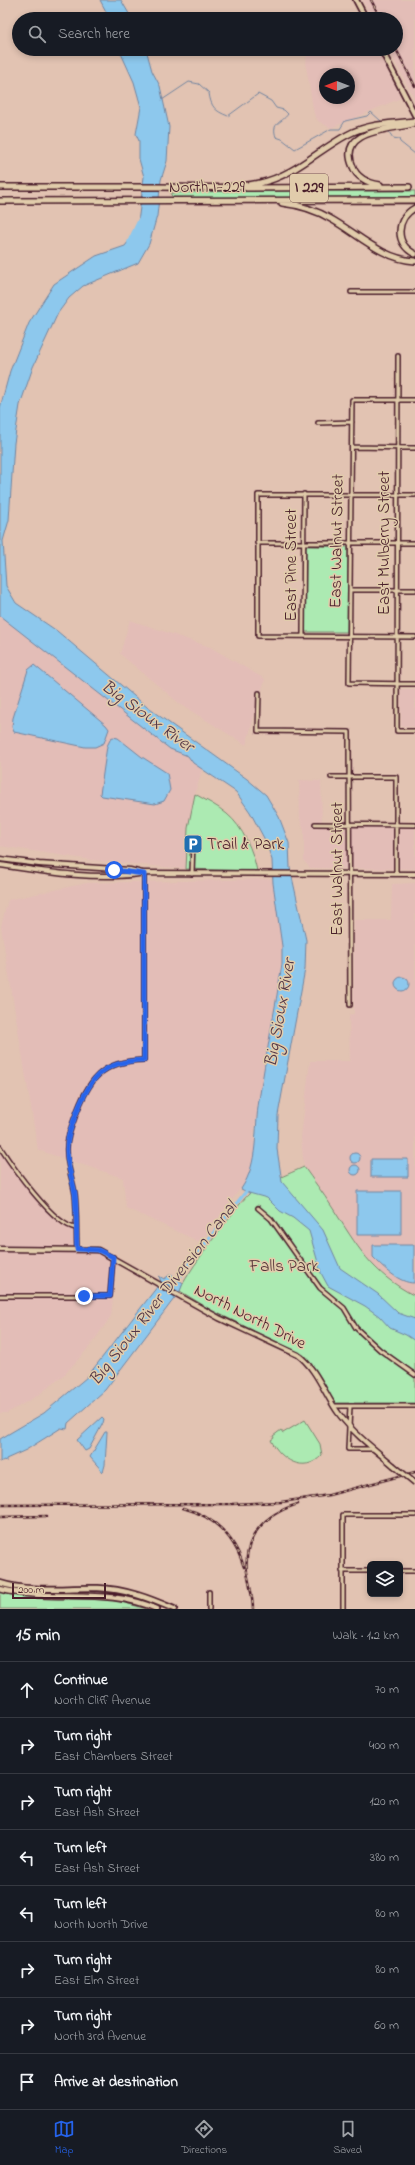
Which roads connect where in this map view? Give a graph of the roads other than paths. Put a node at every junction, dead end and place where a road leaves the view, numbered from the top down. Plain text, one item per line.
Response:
1 (356, 0) edge
2 (362, 12) edge
3 (385, 56) edge
4 (415, 115) edge
5 (415, 121) edge
6 (0, 187) edge
7 (210, 187) junction
8 (415, 187) edge
9 (409, 188) junction
10 (415, 200) edge
11 (0, 201) edge
12 (247, 201) junction
13 (415, 208) edge
14 (415, 254) edge
15 (415, 261) edge
16 (351, 292) dead end
17 (415, 292) edge
18 (398, 356) dead end
19 (398, 400) junction
20 (415, 400) edge
21 (352, 422) junction
22 (318, 423) dead end
23 (352, 447) junction
24 (398, 447) junction
25 (415, 448) edge
26 (304, 494) junction
27 (351, 494) junction
28 (397, 495) junction
29 (415, 495) edge
30 (257, 543) junction
31 (303, 543) junction
32 (350, 543) junction
33 (397, 543) junction
34 (415, 543) edge
35 (350, 590) junction
36 (397, 590) junction
37 (415, 590) edge
38 (303, 636) junction
39 (349, 636) junction
40 (397, 637) junction
41 (415, 637) edge
42 (397, 684) junction
43 (415, 684) edge
44 (259, 693) dead end
45 (415, 731) edge
46 (331, 777) dead end
47 (349, 777) junction
48 (315, 824) dead end
49 (349, 824) junction
50 (396, 825) junction
51 (415, 825) edge
52 (193, 841) dead end
53 (0, 859) edge
54 (0, 866) edge
55 (144, 874) junction
56 (192, 874) junction
57 (350, 874) junction
58 (396, 874) junction
59 (415, 874) edge
60 (350, 1005) dead end
61 (0, 1147) edge
62 (258, 1208) dead end
63 (76, 1228) junction
64 (0, 1249) edge
65 (77, 1249) junction
66 (113, 1257) junction
67 (0, 1296) edge
68 (415, 1375) edge
69 (334, 1406) junction
70 (350, 1406) junction
71 (415, 1406) edge
72 (349, 1426) junction
73 (374, 1449) junction
74 (415, 1483) edge
75 (415, 1515) edge
76 (342, 1571) junction
77 (367, 1571) edge
78 (403, 1572) edge
79 (415, 1572) edge
80 (0, 1583) edge
81 (0, 1589) edge
82 (209, 1592) dead end
83 (157, 1609) edge
84 (174, 1609) edge
85 (209, 1609) edge
86 (343, 1609) edge

1 - 2 main road
3 - 4 main road
5 - 7 highway
5 - 9 highway
6 - 7 highway, North I-229 / I 229
7 - 9 highway, North I-229 / I 229
8 - 9 highway, I 229
10 - 12 highway, North I-229 / I 229
11 - 12 highway, North I-229 / I 229
12 - 15 highway
13 - 14 highway
16 - 17 street
18 - 19 street, East Mulberry Street
19 - 20 street
19 - 21 street, East Walnut Street
19 - 24 street, East Mulberry Street
21 - 22 street
21 - 23 street, East Walnut Street
23 - 24 street
23 - 27 street, East Walnut Street
24 - 25 street
24 - 28 street, East Mulberry Street
26 - 27 street
26 - 30 street
26 - 31 street, East Pine Street
27 - 28 street
27 - 32 street, East Walnut Street
28 - 29 street
28 - 33 street, East Mulberry Street
30 - 31 street
30 - 38 street
31 - 32 street
31 - 38 street, East Pine Street
32 - 33 street
32 - 35 street, East Walnut Street
33 - 34 street
33 - 36 street, East Mulberry Street
35 - 36 street
35 - 39 street, East Walnut Street
36 - 37 street
36 - 40 street, East Mulberry Street
38 - 39 street
39 - 40 street
39 - 42 street, East Walnut Street
40 - 41 street
40 - 42 street, East Mulberry Street
42 - 43 street
42 - 45 street, East Mulberry Street
44 - 47 street, East Walnut Street
46 - 47 street
47 - 49 street, East Walnut Street
47 - 50 street
48 - 49 street
49 - 50 street
49 - 57 street, East Walnut Street
50 - 51 street
50 - 58 street
52 - 56 street
53 - 55 main road
54 - 55 main road
55 - 56 main road
55 - 63 street
56 - 57 main road
57 - 58 main road
57 - 60 street, East Walnut Street
58 - 59 main road
61 - 63 street
62 - 68 street
63 - 65 street
64 - 65 main road, North North Drive
65 - 66 main road, North North Drive
66 - 67 street
66 - 69 main road, North North Drive
69 - 70 street
69 - 72 main road, North North Drive
70 - 71 street
70 - 72 street
72 - 73 main road, North North Drive
72 - 73 street
73 - 74 main road, North North Drive, bridge
75 - 76 street
76 - 77 street
76 - 86 street
78 - 79 street
80 - 84 main road
81 - 83 main road
82 - 85 street

